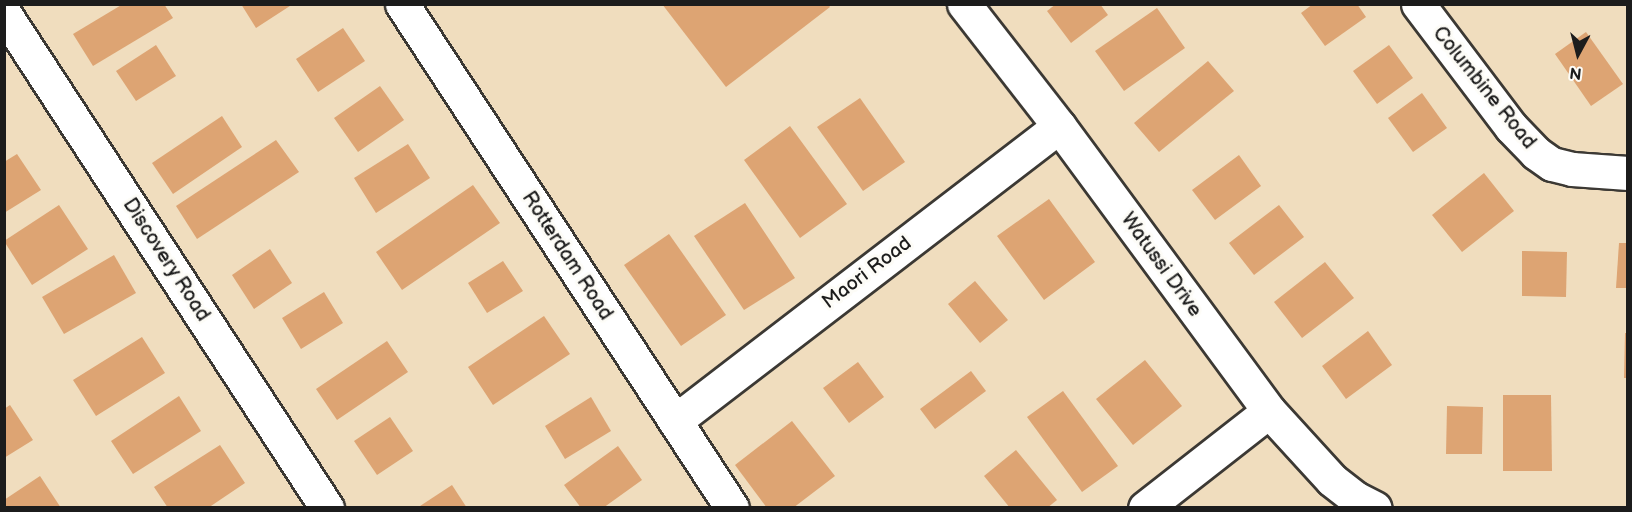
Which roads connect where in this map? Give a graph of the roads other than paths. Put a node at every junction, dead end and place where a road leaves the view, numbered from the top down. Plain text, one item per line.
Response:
1 (402, 4) edge
2 (964, 4) edge
3 (1418, 4) edge
4 (4, 13) edge
5 (1059, 126) junction
6 (1628, 173) edge
7 (1269, 411) junction
8 (675, 421) junction
9 (327, 507) edge
10 (732, 507) edge
11 (1145, 507) edge
12 (1375, 507) edge

1 - 8 street, Rotterdam Road
2 - 5 street, Watussi Drive
3 - 6 street, Columbine Road
4 - 9 street, Discovery Road
5 - 7 street, Watussi Drive
5 - 8 street, Maori Road
7 - 11 street
7 - 12 street, Watussi Drive
8 - 10 street, Rotterdam Road

